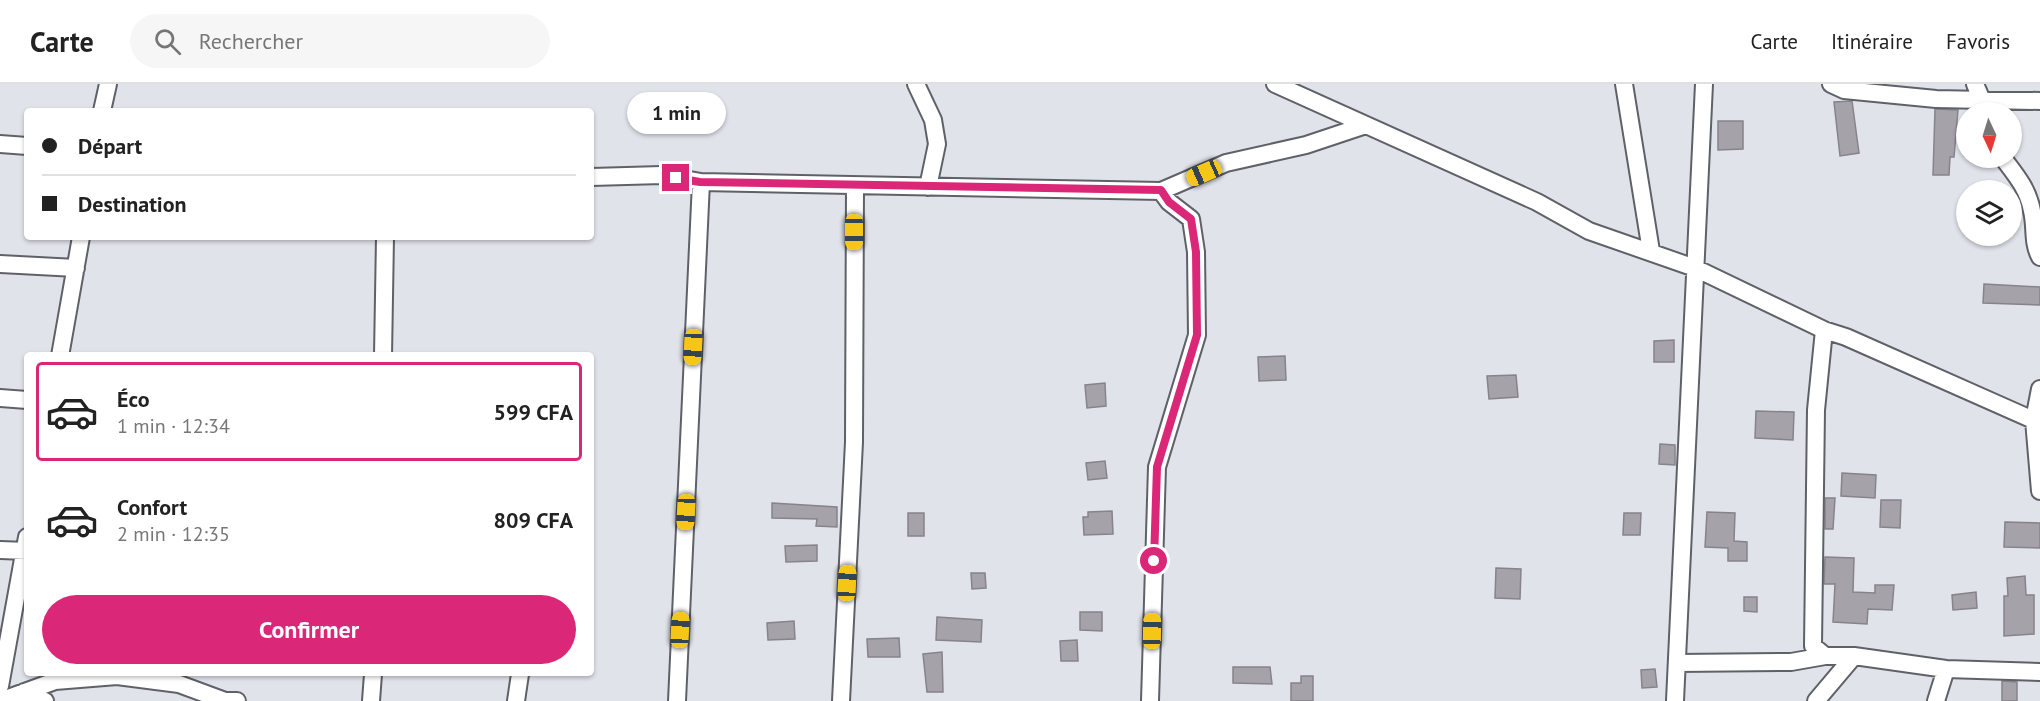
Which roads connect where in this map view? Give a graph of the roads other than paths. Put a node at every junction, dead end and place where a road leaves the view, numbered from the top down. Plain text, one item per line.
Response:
1 (108, 84) edge
2 (916, 84) edge
3 (1275, 84) edge
4 (1624, 84) edge
5 (1704, 84) edge
6 (1831, 84) edge
7 (1975, 84) edge
8 (2040, 101) edge
9 (1957, 102) edge
10 (1983, 102) edge
11 (2022, 103) edge
12 (103, 108) edge
13 (1366, 125) junction
14 (0, 144) edge
15 (24, 146) edge
16 (2010, 168) edge
17 (594, 177) edge
18 (700, 182) junction
19 (855, 186) junction
20 (928, 187) junction
21 (1161, 190) junction
22 (81, 240) edge
23 (385, 240) edge
24 (1651, 251) junction
25 (2040, 257) edge
26 (0, 264) edge
27 (76, 268) junction
28 (1695, 268) junction
29 (1824, 330) junction
30 (61, 352) edge
31 (383, 352) edge
32 (2040, 389) edge
33 (0, 398) edge
34 (24, 400) edge
35 (2037, 422) edge
36 (2040, 491) edge
37 (24, 546) edge
38 (0, 550) edge
39 (24, 557) edge
40 (1825, 656) junction
41 (1854, 656) junction
42 (1677, 663) junction
43 (1947, 669) junction
44 (2040, 672) edge
45 (373, 676) edge
46 (520, 676) edge
47 (0, 686) edge
48 (24, 692) junction
49 (0, 701) edge
50 (45, 701) edge
51 (225, 701) edge
52 (237, 701) edge
53 (371, 701) edge
54 (516, 701) edge
55 (677, 701) edge
56 (841, 701) edge
57 (1150, 701) edge
58 (1675, 701) edge
59 (1816, 701) edge
60 (1936, 701) edge

1 - 12 street
2 - 20 street
3 - 13 street
4 - 24 street
5 - 28 street
6 - 9 street
7 - 10 street
8 - 11 street
13 - 21 street
13 - 24 street
14 - 15 street
16 - 25 street
17 - 18 street
18 - 19 street
18 - 55 street
19 - 20 street
19 - 56 street
20 - 21 street
21 - 57 street
22 - 27 street
23 - 31 street
24 - 28 street
26 - 27 street
27 - 30 street
28 - 29 street
28 - 42 street
29 - 35 street
29 - 40 street
32 - 35 street
33 - 34 street
35 - 36 street
37 - 38 street
39 - 47 street
40 - 41 street
40 - 42 street
41 - 43 street
41 - 59 street
42 - 58 street
43 - 44 street
43 - 60 street
45 - 53 street
46 - 54 street
48 - 49 street
48 - 50 street
48 - 51 street
51 - 52 street

